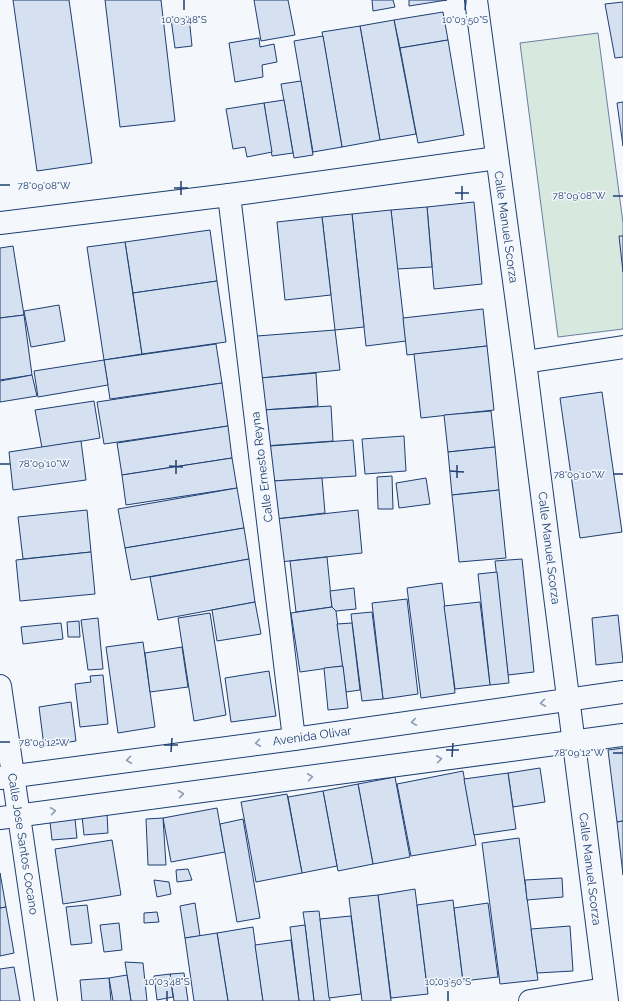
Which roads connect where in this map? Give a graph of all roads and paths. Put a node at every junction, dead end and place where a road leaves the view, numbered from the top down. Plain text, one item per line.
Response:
1 (476, 0) edge
2 (497, 158) junction
3 (229, 195) junction
4 (0, 223) edge
5 (623, 347) edge
6 (525, 362) junction
7 (0, 686) edge
8 (623, 692) edge
9 (568, 700) junction
10 (623, 735) edge
11 (294, 739) junction
12 (573, 742) junction
13 (6, 777) edge
14 (10, 817) edge
15 (606, 995) edge
16 (46, 1001) edge
17 (530, 1001) edge

1 - 2 street, Calle Manuel Scorza
2 - 3 street
2 - 6 street, Calle Manuel Scorza
3 - 4 street
3 - 11 street, Calle Ernesto Reyna
5 - 6 street
6 - 9 street, Calle Manuel Scorza
7 - 13 street, Calle Jose Santos Cocano
8 - 9 street, Avenida Olivar
9 -> 11 street, Avenida Olivar
9 - 12 street, Calle Manuel Scorza
10 - 12 street
11 -> 13 street, Avenida Olivar
14 -> 12 street
12 - 15 street, Calle Manuel Scorza
13 - 14 street, Calle Jose Santos Cocano
14 - 16 street, Calle Jose Santos Cocano
15 - 17 street

